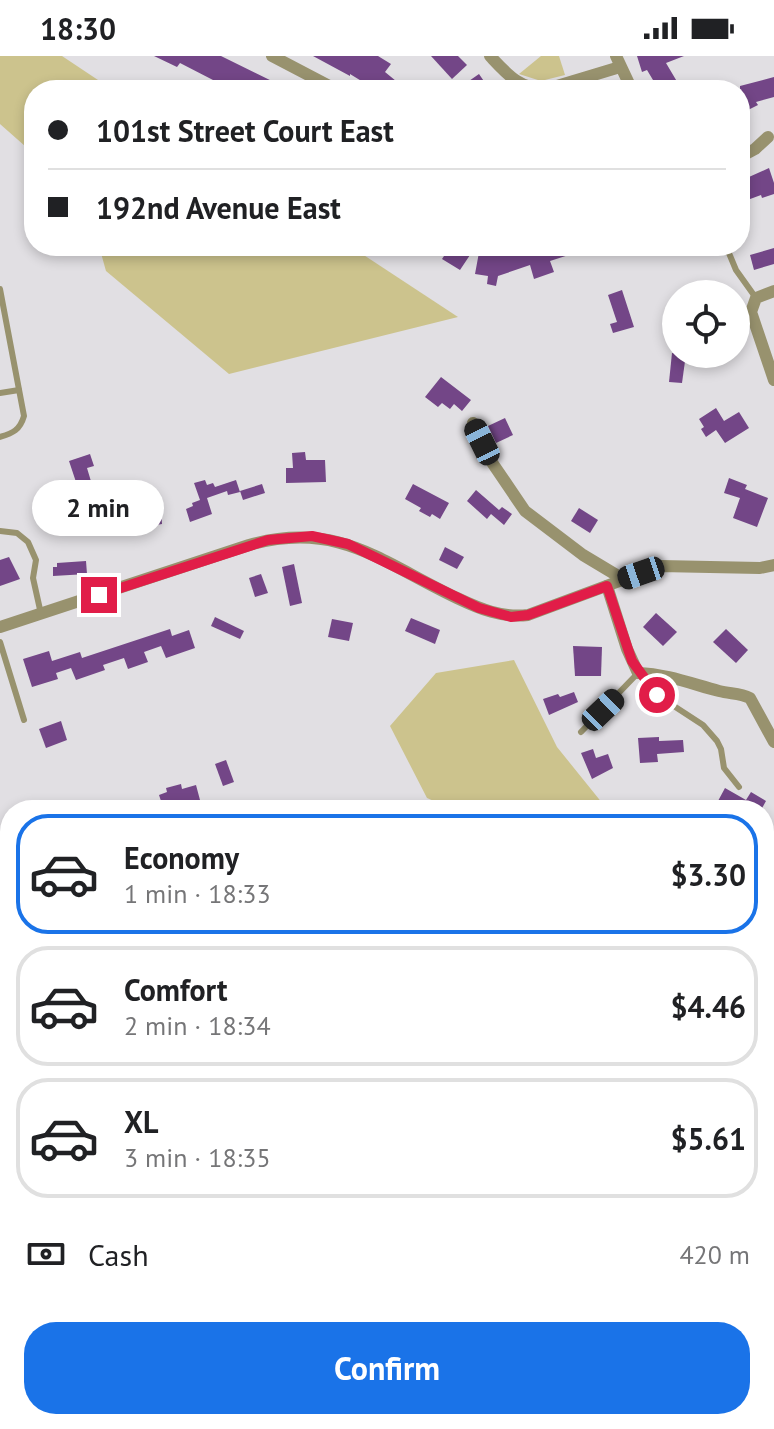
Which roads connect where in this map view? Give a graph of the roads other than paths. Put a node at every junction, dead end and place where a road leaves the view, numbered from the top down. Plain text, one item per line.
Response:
1 (272, 56) edge
2 (490, 56) edge
3 (618, 62) edge
4 (318, 80) edge
5 (516, 80) edge
6 (571, 80) edge
7 (627, 80) edge
8 (771, 139) edge
9 (750, 152) edge
10 (730, 256) edge
11 (0, 289) edge
12 (774, 291) edge
13 (756, 298) junction
14 (774, 380) edge
15 (19, 390) junction
16 (0, 393) edge
17 (473, 423) dead end
18 (0, 437) edge
19 (0, 531) edge
20 (774, 565) edge
21 (623, 579) junction
22 (607, 586) junction
23 (41, 614) junction
24 (0, 627) edge
25 (0, 642) edge
26 (638, 673) junction
27 (24, 720) dead end
28 (581, 732) dead end
29 (774, 742) edge
30 (739, 787) dead end

1 - 4 street
2 - 5 street
3 - 6 street
3 - 7 street
8 - 9 street
10 - 13 lane
11 - 15 lane
12 - 13 street
13 - 14 street
15 - 16 lane
15 - 18 lane
17 - 21 street
19 - 23 lane
20 - 21 street
21 - 22 street
22 - 23 street
22 - 26 street
23 - 24 street
25 - 27 lane
26 - 28 lane
26 - 29 street
26 - 30 lane

